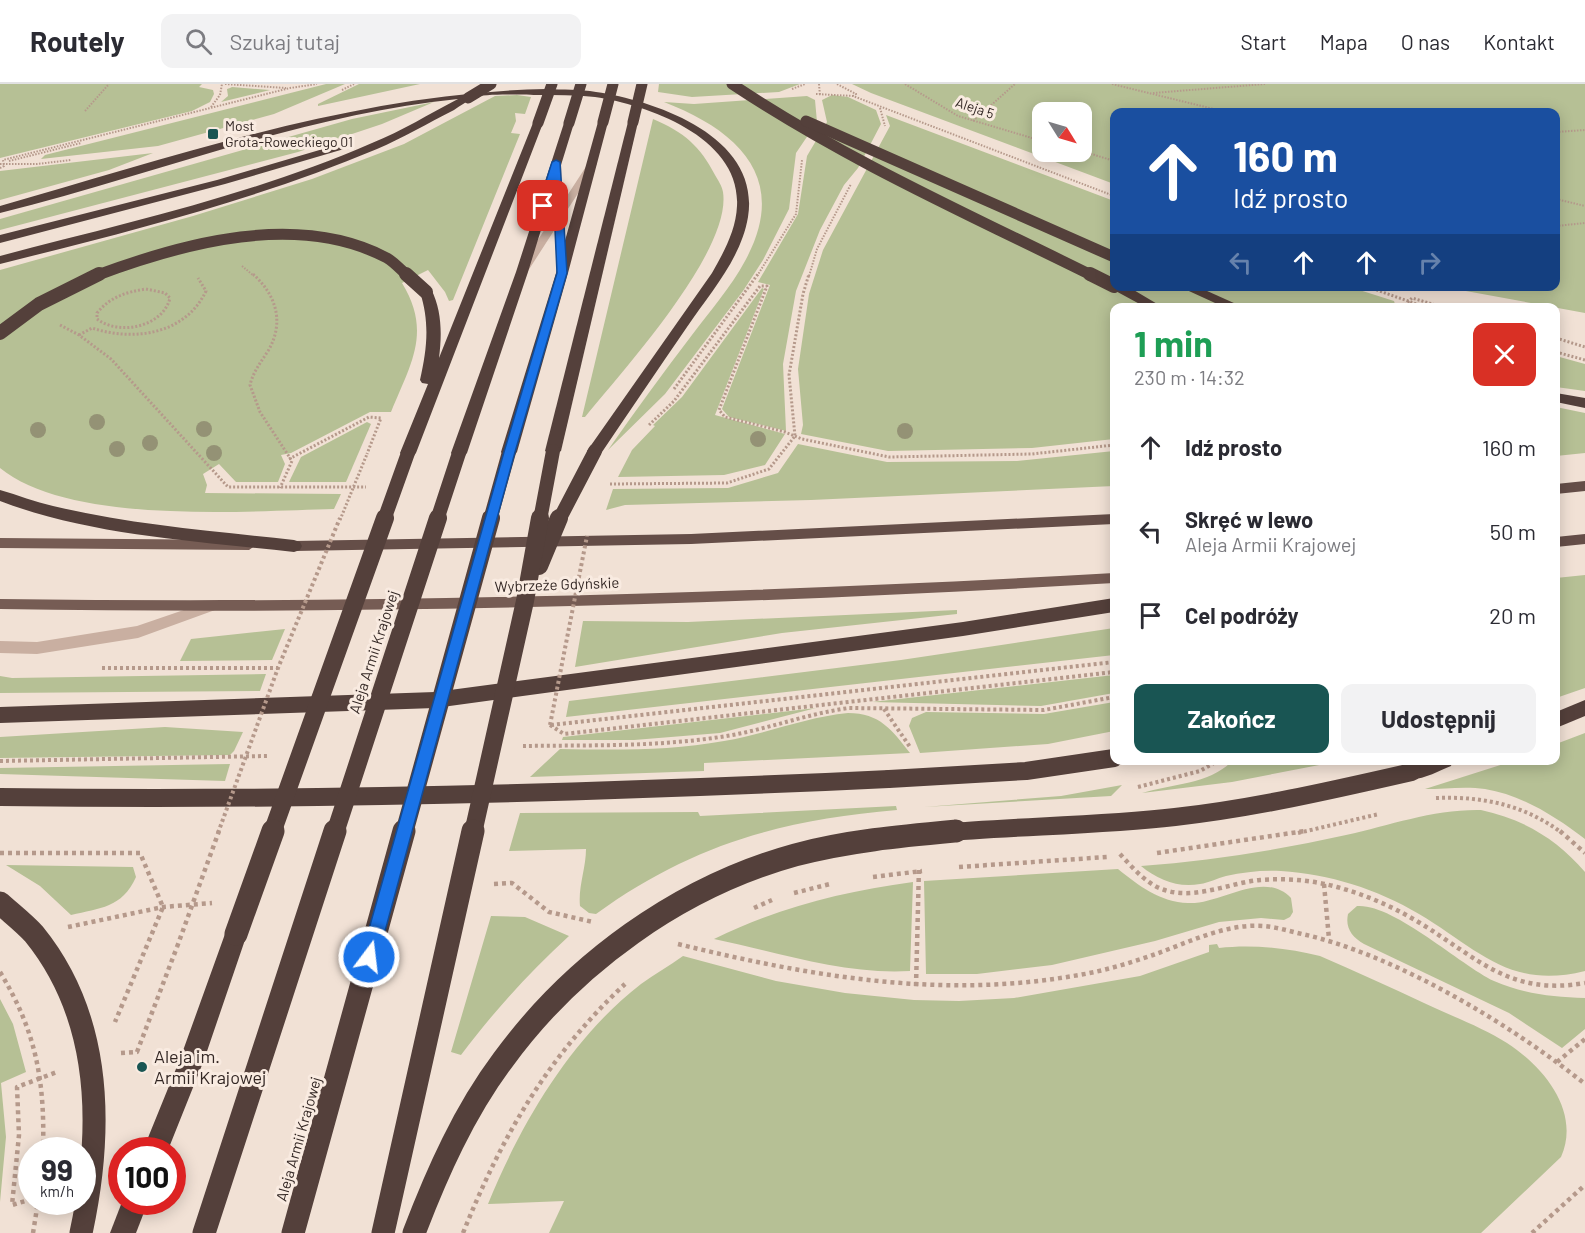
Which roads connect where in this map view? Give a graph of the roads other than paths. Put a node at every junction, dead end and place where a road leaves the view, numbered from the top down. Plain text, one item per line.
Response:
1 (491, 84) edge
2 (552, 84) edge
3 (581, 84) edge
4 (613, 84) edge
5 (642, 84) edge
6 (732, 84) edge
7 (468, 98) junction
8 (757, 101) junction
9 (556, 162) junction
10 (592, 164) junction
11 (0, 210) edge
12 (559, 215) junction
13 (0, 239) edge
14 (1110, 255) edge
15 (0, 260) edge
16 (522, 272) junction
17 (562, 273) junction
18 (1110, 284) edge
19 (1125, 291) edge
20 (1196, 291) edge
21 (1148, 303) edge
22 (1226, 303) edge
23 (0, 333) edge
24 (1560, 399) edge
25 (1585, 403) edge
26 (408, 453) junction
27 (1585, 486) edge
28 (1560, 489) edge
29 (0, 495) edge
30 (1110, 519) edge
31 (1585, 539) edge
32 (1560, 542) edge
33 (0, 543) edge
34 (294, 546) junction
35 (1110, 578) edge
36 (525, 601) junction
37 (0, 604) edge
38 (210, 606) junction
39 (1110, 606) edge
40 (0, 647) edge
41 (1585, 708) edge
42 (0, 715) edge
43 (1560, 718) edge
44 (1110, 759) edge
45 (1431, 765) edge
46 (0, 797) edge
47 (0, 903) edge
48 (160, 1137) edge
49 (130, 1215) edge
50 (81, 1233) edge
51 (123, 1233) edge
52 (204, 1233) edge
53 (293, 1233) edge
54 (383, 1233) edge
55 (414, 1233) edge

1 - 7 highway, bridge
2 - 26 highway, bridge
3 - 9 highway, Aleja Armii Krajowej, bridge
4 - 10 highway, Aleja Armii Krajowej, bridge
5 - 36 highway, bridge
6 - 8 highway, bridge
7 - 13 highway
7 - 15 highway
8 - 14 highway, bridge
8 - 18 highway, bridge
9 - 12 lane
9 - 16 highway, Aleja Armii Krajowej
10 - 12 lane
10 - 17 highway, Aleja Armii Krajowej
11 - 36 highway, bridge
12 - 16 lane
12 - 17 lane
16 - 52 highway, Aleja Armii Krajowej, bridge
17 - 53 highway, Aleja Armii Krajowej, bridge
19 - 21 highway
20 - 22 highway
23 - 26 highway, bridge
24 - 25 highway
26 - 48 highway, bridge
27 - 28 highway
29 - 34 highway
30 - 34 highway
31 - 32 highway
33 - 34 main road
35 - 38 main road, Wybrzeże Gdyńskie
36 - 54 highway, bridge
37 - 38 main road, Wybrzeże Gdyńskie
38 - 40 lane
39 - 42 highway
41 - 43 highway
44 - 46 highway, bridge
45 - 55 highway, bridge
47 - 50 highway, bridge
49 - 51 highway

